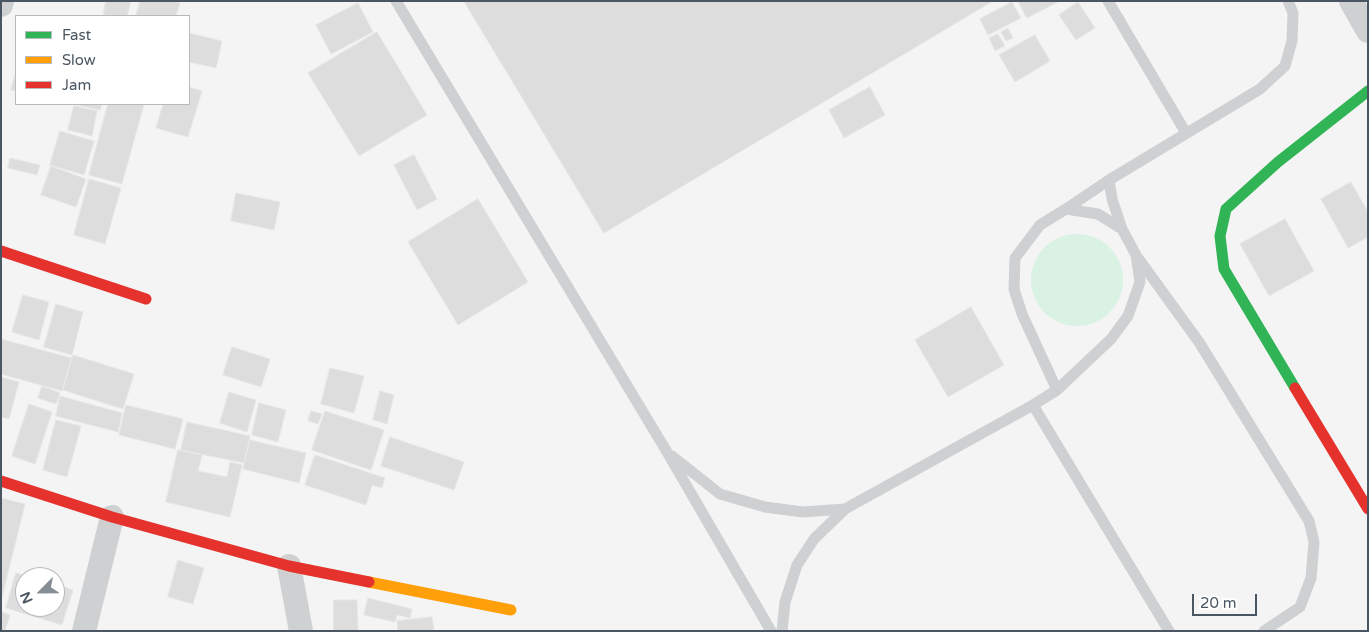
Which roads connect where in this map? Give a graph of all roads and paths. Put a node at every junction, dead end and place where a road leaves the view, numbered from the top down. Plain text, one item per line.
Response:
1 (2, 1) edge
2 (396, 1) edge
3 (1108, 1) edge
4 (1288, 1) edge
5 (1352, 1) edge
6 (1, 5) edge
7 (1368, 30) edge
8 (1368, 91) edge
9 (1186, 133) junction
10 (1109, 180) junction
11 (1066, 209) junction
12 (1122, 229) junction
13 (1, 250) edge
14 (1136, 254) junction
15 (146, 299) dead end
16 (1057, 390) junction
17 (1032, 406) junction
18 (667, 452) junction
19 (1, 481) edge
20 (845, 509) junction
21 (1368, 509) edge
22 (112, 517) junction
23 (289, 566) junction
24 (511, 610) dead end
25 (84, 631) edge
26 (301, 631) edge
27 (771, 631) edge
28 (782, 631) edge
29 (1168, 631) edge
30 (1264, 631) edge

1 - 6 street
2 - 18 lane
3 - 9 lane
4 - 9 lane
5 - 7 street
8 - 21 street
9 - 10 lane
10 - 11 lane
10 - 12 lane
11 - 12 lane
11 - 16 lane
12 - 14 lane
13 - 15 street
14 - 16 lane
14 - 30 lane
16 - 17 lane
17 - 20 lane
17 - 29 lane
18 - 20 lane
18 - 27 lane
19 - 22 street
20 - 28 lane
22 - 23 street
22 - 25 street
23 - 24 street
23 - 26 street

